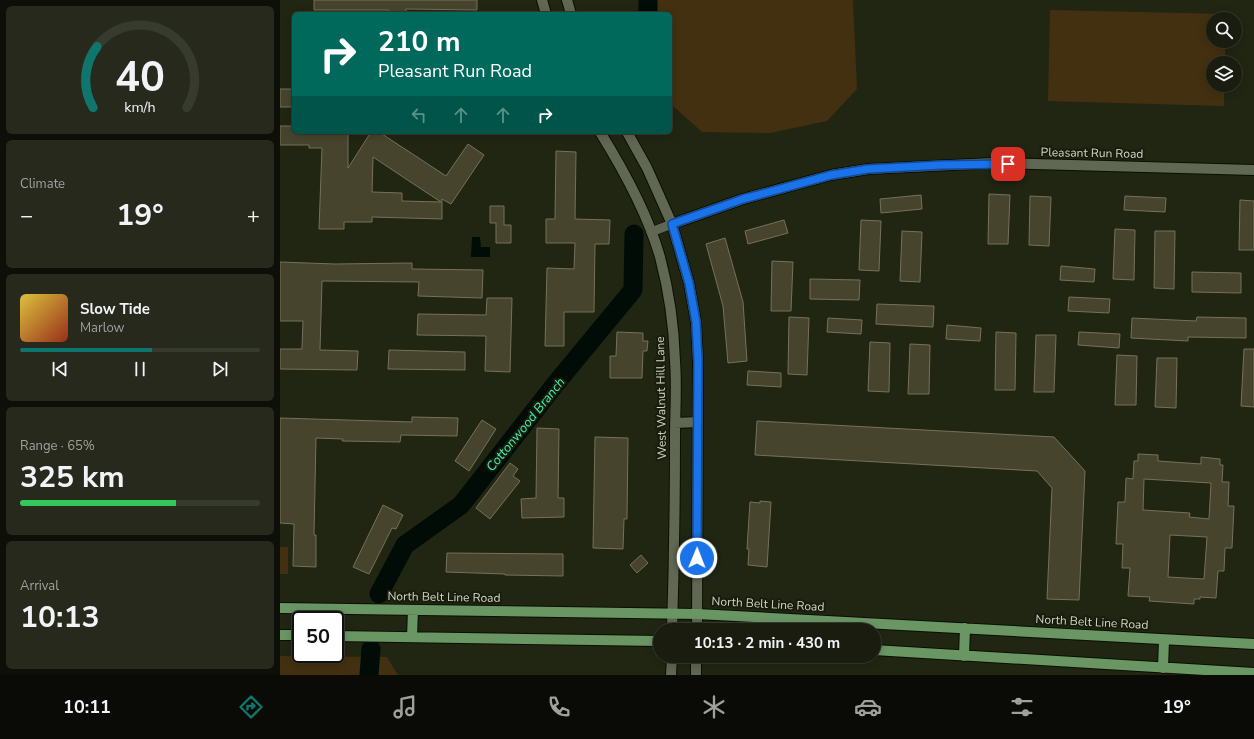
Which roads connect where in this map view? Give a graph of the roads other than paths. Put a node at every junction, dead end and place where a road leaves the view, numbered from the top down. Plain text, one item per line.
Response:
1 (542, 0) edge
2 (567, 0) edge
3 (545, 12) edge
4 (570, 12) edge
5 (601, 134) edge
6 (628, 134) edge
7 (1254, 170) edge
8 (672, 224) junction
9 (651, 232) junction
10 (698, 422) junction
11 (675, 423) junction
12 (280, 608) edge
13 (413, 610) junction
14 (673, 613) junction
15 (697, 614) junction
16 (672, 623) edge
17 (697, 623) edge
18 (965, 628) junction
19 (280, 635) edge
20 (292, 635) edge
21 (344, 636) edge
22 (412, 637) junction
23 (1164, 640) junction
24 (653, 641) edge
25 (1254, 644) edge
26 (881, 650) edge
27 (964, 656) junction
28 (672, 663) edge
29 (696, 663) edge
30 (1163, 668) junction
31 (1254, 673) edge
32 (671, 675) edge
33 (696, 675) edge

1 - 3 main road
2 - 4 main road
5 - 9 main road, West Walnut Hill Lane
6 - 8 main road
7 - 8 main road, Pleasant Run Road
8 - 9 street, Pleasant Run Road
8 - 10 main road
9 - 11 main road, West Walnut Hill Lane
10 - 11 main road
10 - 15 main road
11 - 14 main road, West Walnut Hill Lane
12 - 13 main road, North Belt Line Road
13 - 14 main road, North Belt Line Road
13 - 22 main road
14 - 15 main road, North Belt Line Road
14 - 16 main road, West Walnut Hill Lane
15 - 17 main road
15 - 18 main road, North Belt Line Road
18 - 23 main road, North Belt Line Road
18 - 27 main road
19 - 20 main road
21 - 22 main road
22 - 24 main road
23 - 25 main road, North Belt Line Road
23 - 30 main road
26 - 27 main road
27 - 30 main road
28 - 32 main road
29 - 33 main road
30 - 31 main road

